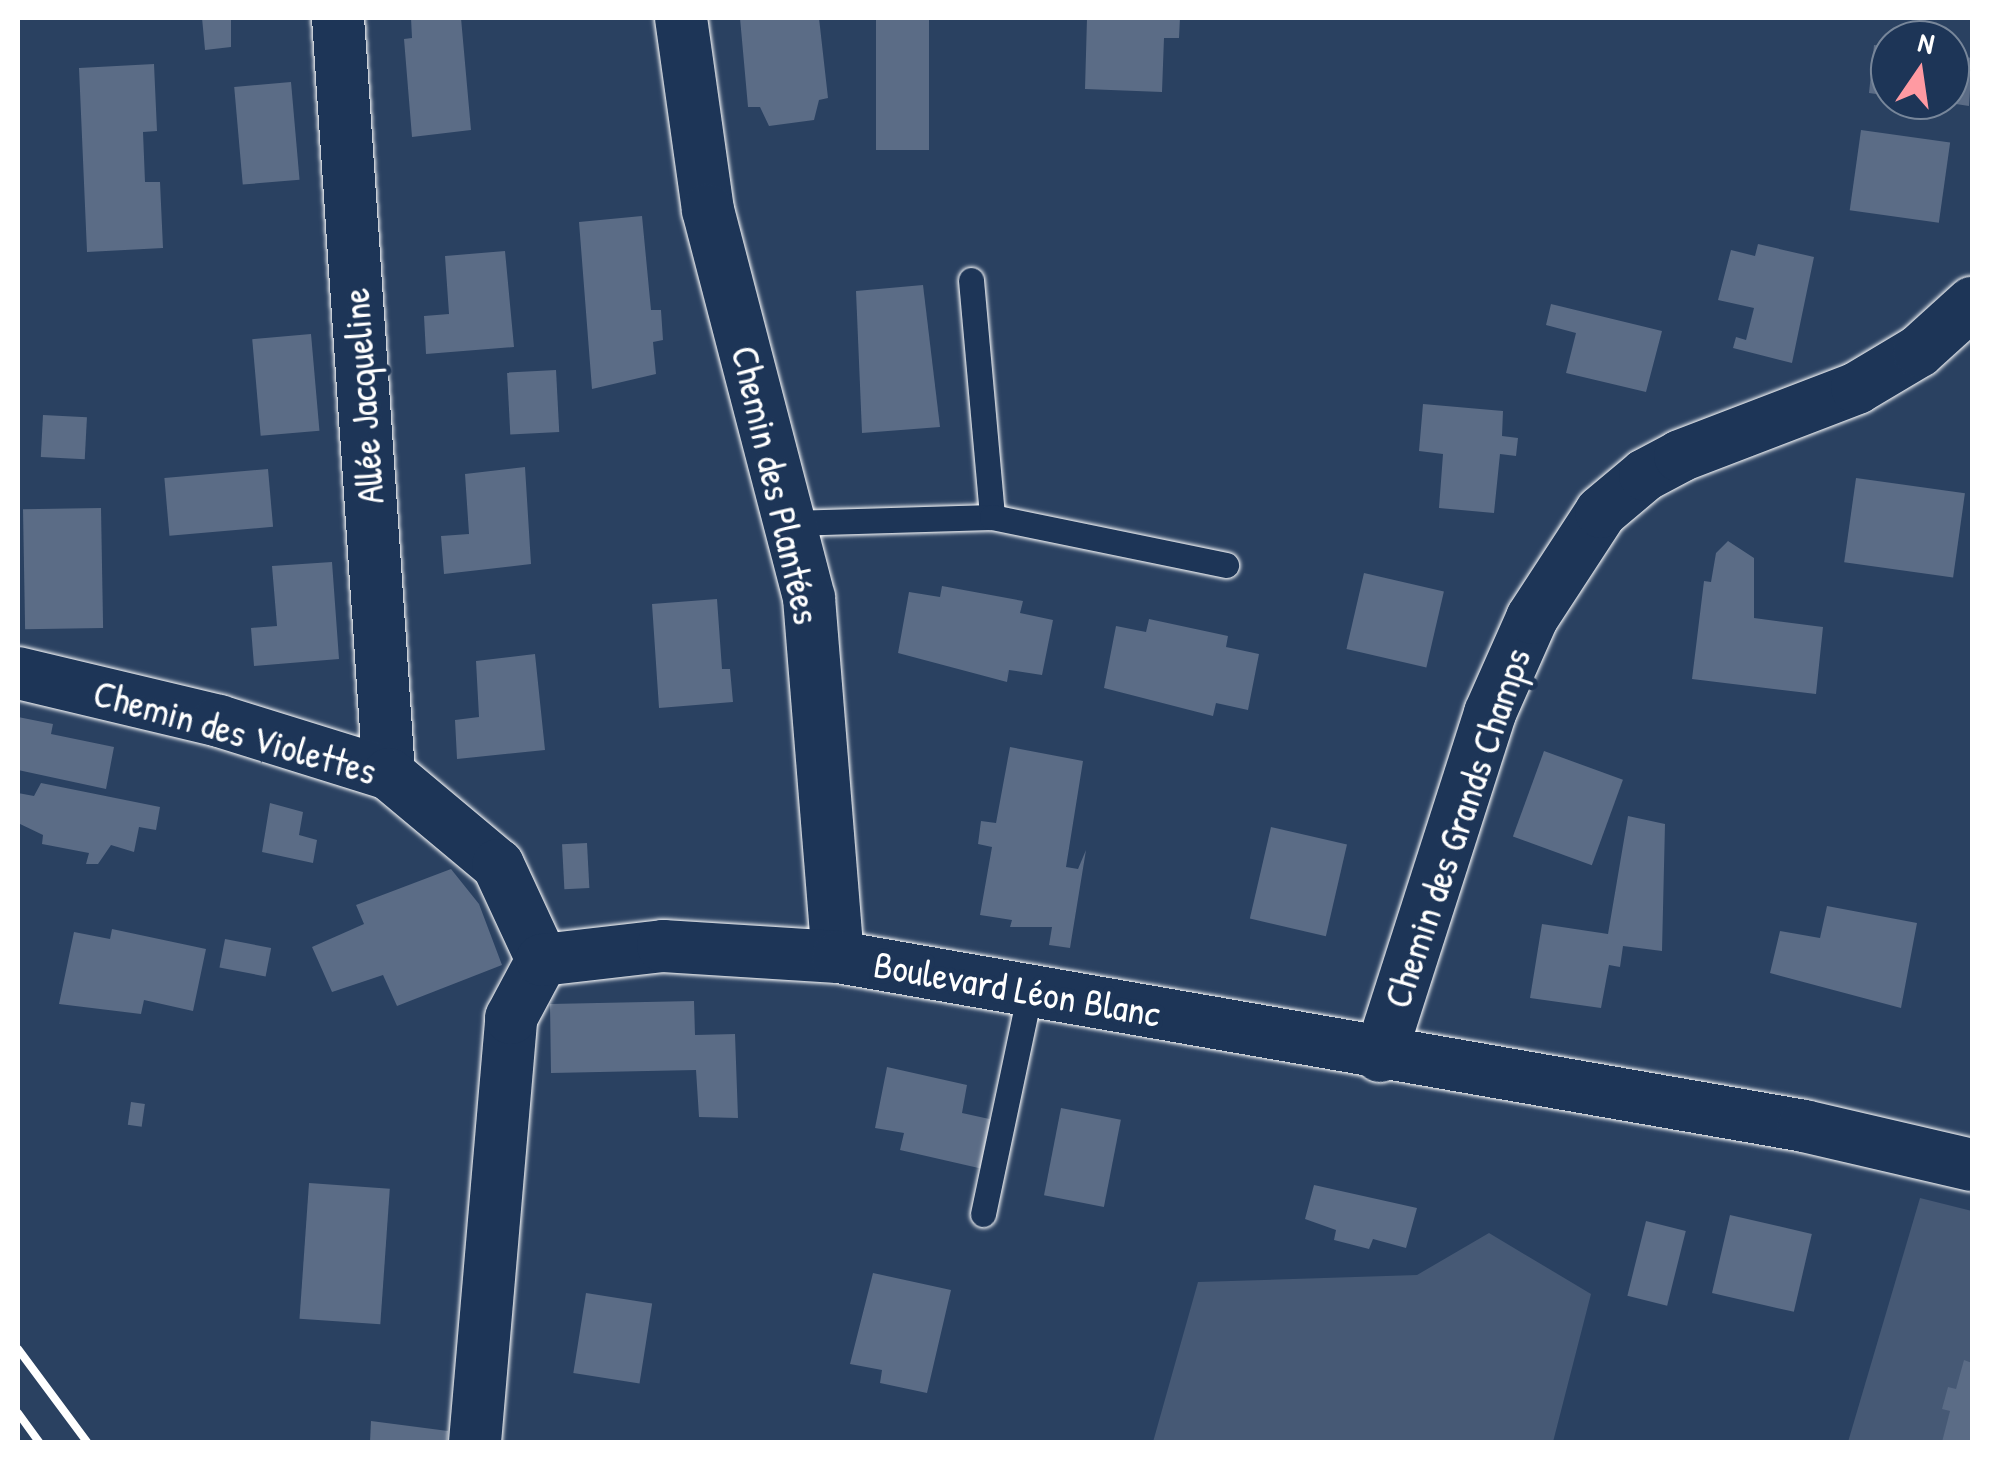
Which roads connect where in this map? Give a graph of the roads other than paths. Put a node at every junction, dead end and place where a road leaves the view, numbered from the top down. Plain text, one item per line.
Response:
1 (338, 18) edge
2 (681, 18) edge
3 (970, 280) dead end
4 (1972, 304) edge
5 (992, 517) junction
6 (790, 523) junction
7 (1226, 566) dead end
8 (18, 672) edge
9 (388, 774) junction
10 (838, 957) junction
11 (542, 960) junction
12 (1030, 991) junction
13 (1380, 1056) junction
14 (1972, 1165) edge
15 (983, 1214) dead end
16 (474, 1442) edge

1 - 9 street, Allée Jacqueline
2 - 6 street, Chemin des Plantées
3 - 5 lane
4 - 13 street, Chemin des Grands Champs
5 - 6 lane
5 - 7 lane
6 - 10 street, Chemin des Plantées
8 - 9 street, Chemin des Violettes
9 - 11 street, Chemin des Violettes
10 - 11 street, Boulevard Léon Blanc
10 - 12 street, Boulevard Léon Blanc
11 - 16 street
12 - 13 street, Boulevard Léon Blanc
12 - 15 lane
13 - 14 street, Boulevard Léon Blanc

